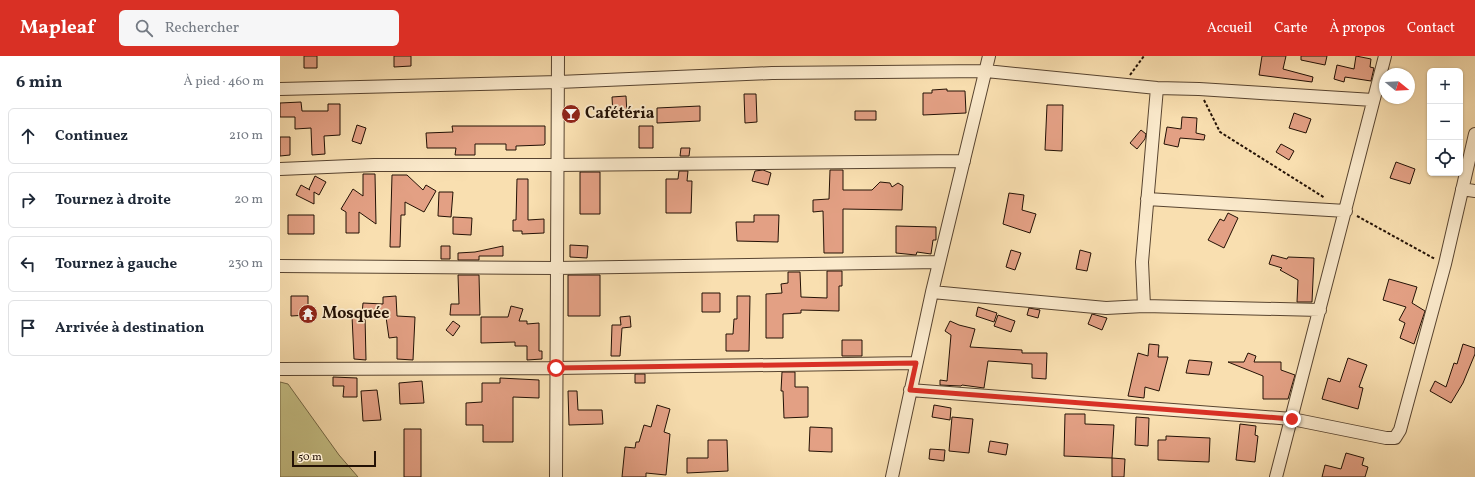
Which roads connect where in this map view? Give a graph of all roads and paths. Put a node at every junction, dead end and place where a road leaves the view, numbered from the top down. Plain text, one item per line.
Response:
1 (558, 56) edge
2 (989, 56) edge
3 (1144, 56) edge
4 (1385, 56) edge
5 (986, 71) junction
6 (559, 82) junction
7 (1124, 84) junction
8 (1157, 88) junction
9 (280, 89) edge
10 (1199, 89) junction
11 (1373, 100) junction
12 (1475, 134) edge
13 (964, 161) junction
14 (557, 166) junction
15 (280, 169) edge
16 (1462, 189) junction
17 (1475, 191) edge
18 (1147, 199) junction
19 (1327, 199) dead end
20 (1346, 211) junction
21 (939, 262) junction
22 (1445, 264) junction
23 (280, 266) edge
24 (557, 268) junction
25 (932, 292) junction
26 (1144, 306) junction
27 (1320, 310) junction
28 (916, 363) junction
29 (556, 368) junction
30 (280, 369) edge
31 (910, 390) junction
32 (1292, 419) junction
33 (556, 477) edge
34 (892, 477) edge
35 (1276, 477) edge

1 - 6 street
2 - 5 street
3 - 7 path
4 - 11 street
5 - 6 street
5 - 7 street
5 - 13 street
6 - 9 street
6 - 14 street
7 - 8 street
8 - 10 street
8 - 18 street
10 - 11 street
10 - 19 path
11 - 20 street
12 - 16 street
13 - 14 street
13 - 21 street
14 - 15 street
14 - 24 street
16 - 17 street
16 - 22 street
18 - 20 street
18 - 26 street
20 - 22 path
20 - 27 street
21 - 24 street
21 - 25 street
22 - 32 street
23 - 24 street
24 - 29 street
25 - 26 street
25 - 28 street
26 - 27 street
27 - 32 street
28 - 29 street
28 - 31 street
29 - 30 street
29 - 33 street
31 - 32 street
31 - 34 street
32 - 35 street

